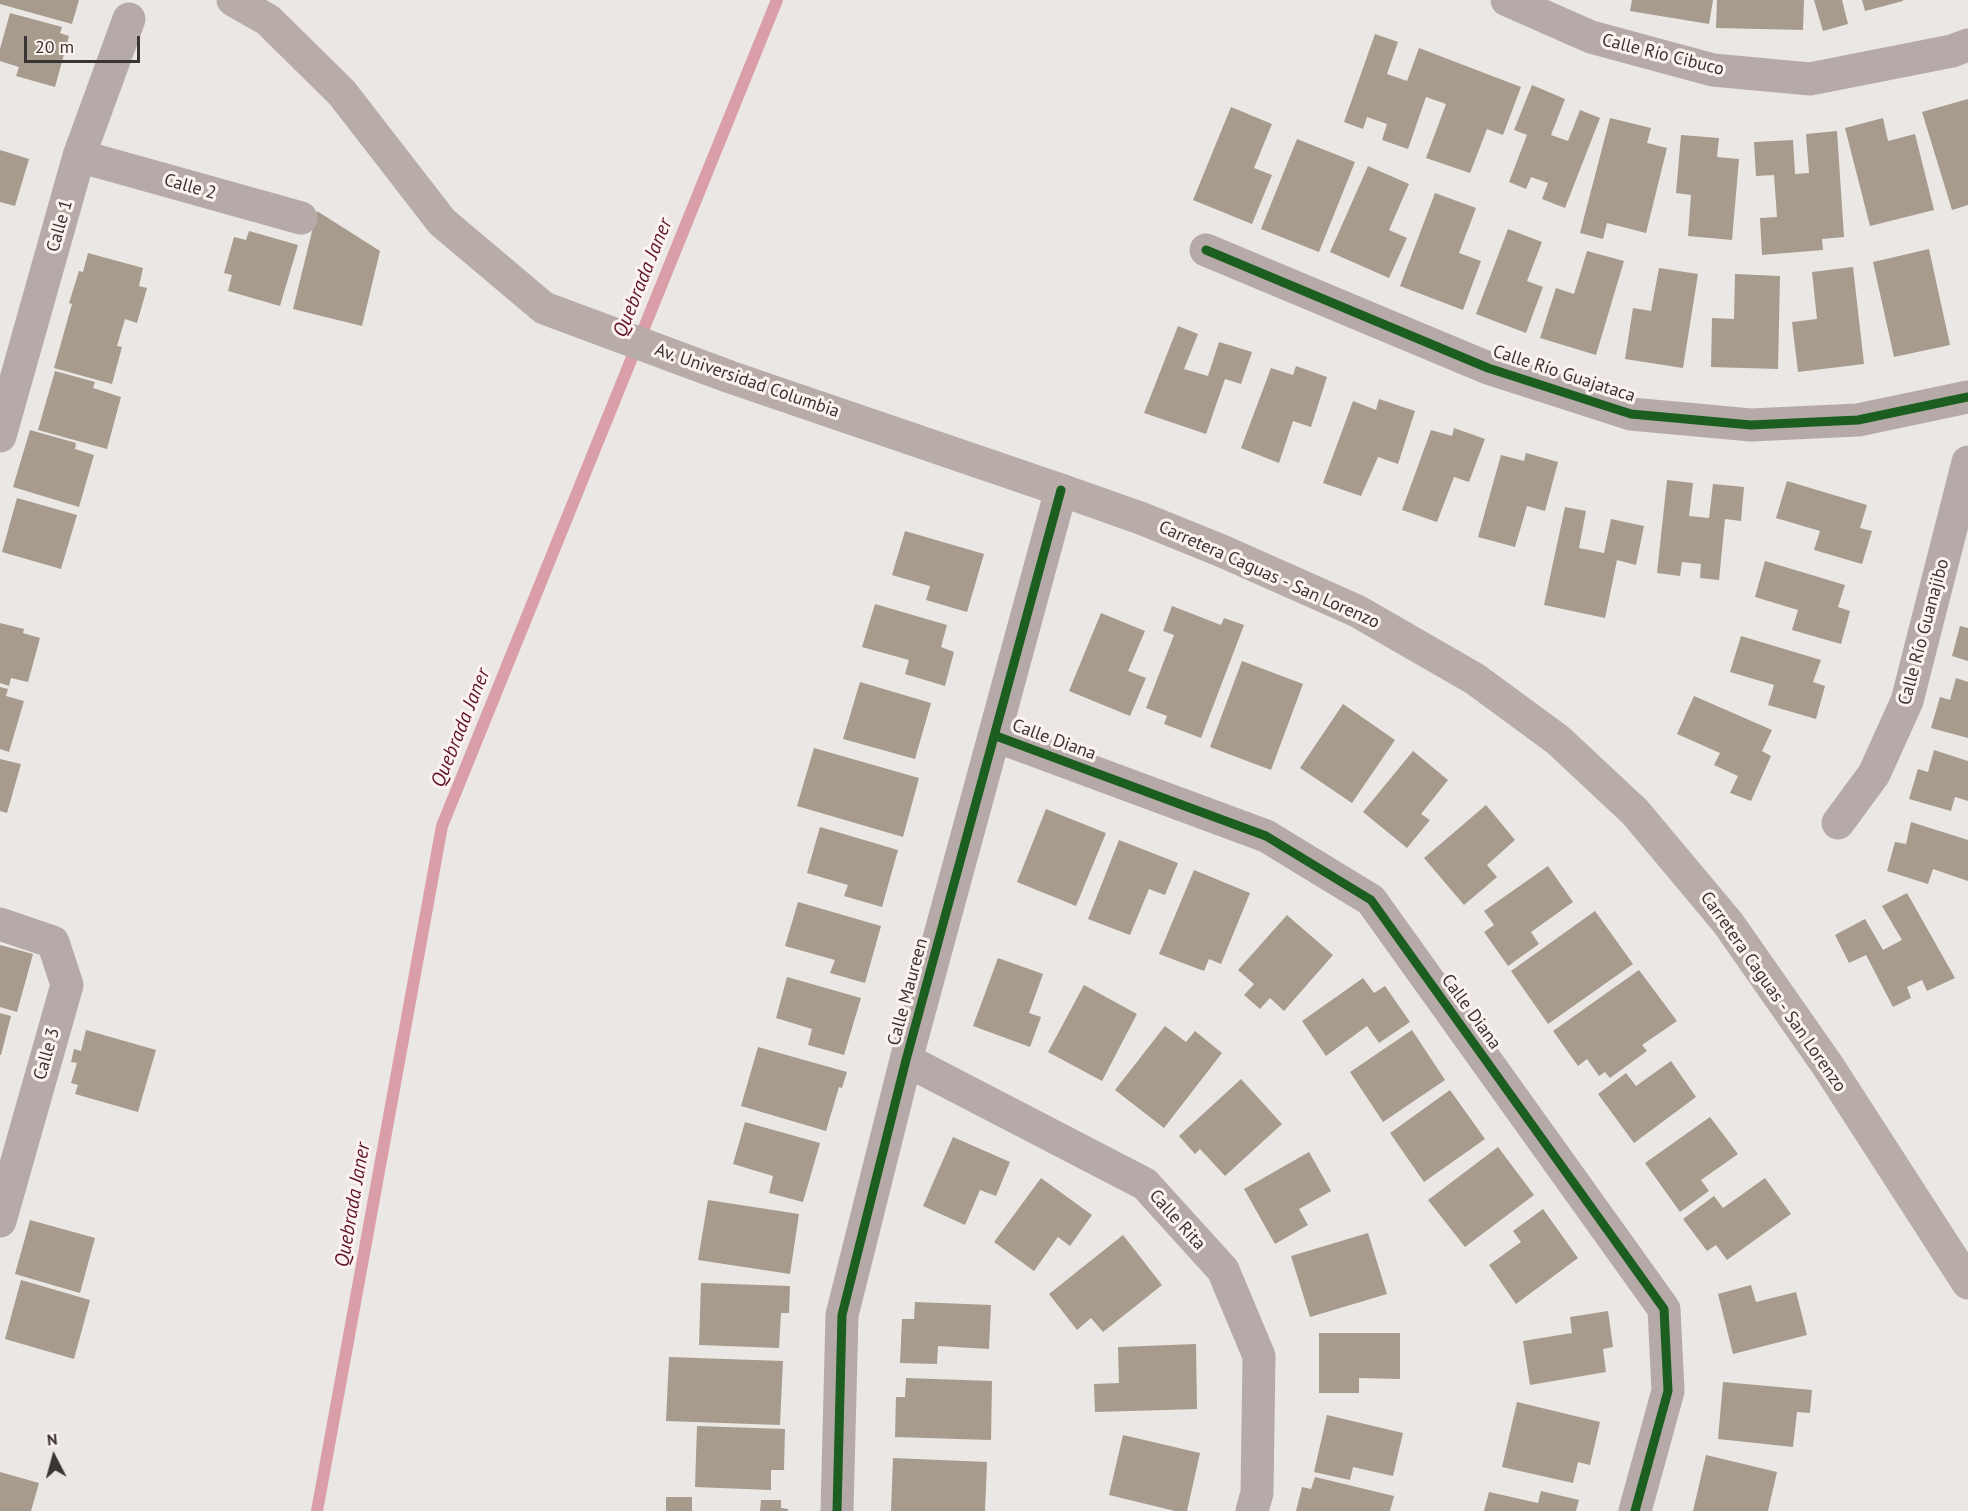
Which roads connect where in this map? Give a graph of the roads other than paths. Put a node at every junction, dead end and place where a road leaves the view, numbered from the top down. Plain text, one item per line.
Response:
1 (233, 0) edge
2 (1507, 0) edge
3 (129, 19) dead end
4 (1968, 45) edge
5 (79, 156) junction
6 (301, 218) dead end
7 (1206, 250) dead end
8 (1968, 397) edge
9 (0, 436) edge
10 (1968, 462) edge
11 (1062, 490) junction
12 (996, 735) junction
13 (1838, 823) dead end
14 (0, 924) edge
15 (906, 1060) junction
16 (0, 1221) edge
17 (1968, 1283) edge
18 (837, 1511) edge
19 (1252, 1511) edge
20 (1635, 1511) edge

1 - 11 main road, Av. Universidad Columbia
2 - 4 street, Calle Río Cibuco
3 - 5 street, Calle 1
5 - 6 street, Calle 2
5 - 9 street, Calle 1
7 - 8 street, Calle Río Guajataca
10 - 13 street, Calle Río Guanajibo
11 - 12 street, Calle Maureen
11 - 17 main road, Carretera Caguas - San Lorenzo
12 - 15 street, Calle Maureen
12 - 20 street, Calle Diana
14 - 16 street, Calle 3
15 - 18 street, Calle Maureen
15 - 19 street, Calle Rita

